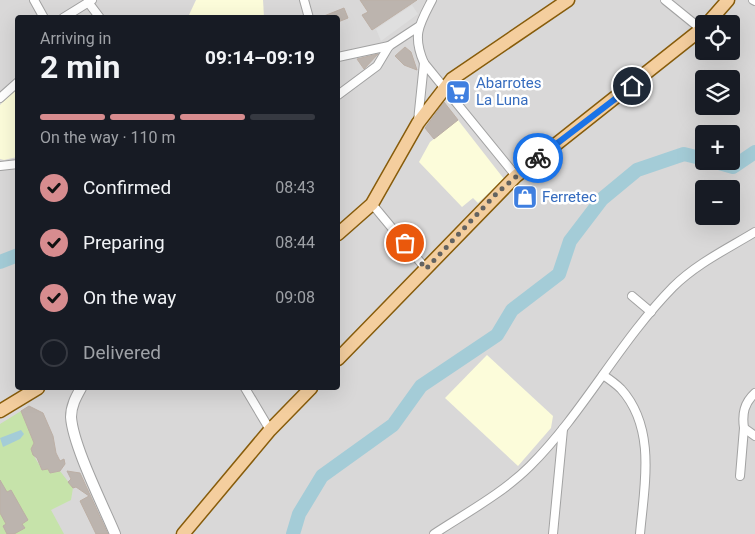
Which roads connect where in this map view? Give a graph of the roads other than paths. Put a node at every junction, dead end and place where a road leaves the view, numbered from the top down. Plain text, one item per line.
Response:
1 (34, 0) edge
2 (305, 0) edge
3 (432, 0) edge
4 (568, 0) edge
5 (665, 0) edge
6 (728, 0) edge
7 (90, 1) edge
8 (42, 15) edge
9 (68, 15) edge
10 (98, 15) edge
11 (308, 15) edge
12 (715, 15) edge
13 (695, 21) edge
14 (418, 27) junction
15 (695, 34) edge
16 (400, 39) junction
17 (417, 44) junction
18 (389, 46) junction
19 (340, 57) edge
20 (424, 63) junction
21 (15, 85) edge
22 (444, 87) junction
23 (340, 94) edge
24 (0, 98) edge
25 (418, 123) junction
26 (15, 164) edge
27 (0, 166) edge
28 (516, 176) junction
29 (372, 204) junction
30 (340, 232) edge
31 (755, 232) edge
32 (426, 269) junction
33 (632, 296) dead end
34 (651, 312) junction
35 (340, 357) edge
36 (603, 374) junction
37 (35, 390) edge
38 (80, 390) edge
39 (246, 390) edge
40 (309, 390) edge
41 (755, 393) edge
42 (0, 411) edge
43 (563, 428) junction
44 (744, 428) junction
45 (270, 430) junction
46 (755, 436) edge
47 (740, 476) dead end
48 (115, 534) edge
49 (183, 534) edge
50 (434, 534) edge
51 (552, 534) edge
52 (640, 534) edge

1 - 8 street
2 - 11 street
3 - 14 street
4 - 22 main road
5 - 13 street
6 - 12 main road
7 - 9 street
7 - 10 street
14 - 16 street
14 - 17 street
15 - 28 main road
16 - 17 street
16 - 18 street
17 - 20 street
18 - 19 street
18 - 23 street
20 - 22 street
20 - 25 street
21 - 24 street
22 - 25 main road
22 - 28 street
25 - 29 main road
26 - 27 street
28 - 32 main road
29 - 30 main road
29 - 32 street
31 - 34 street
32 - 35 main road
33 - 34 street
34 - 36 street
36 - 43 street
36 - 52 street
37 - 42 main road
38 - 48 street
39 - 45 street
40 - 45 main road
41 - 44 street
43 - 50 street
43 - 51 street
44 - 46 street
44 - 47 street
45 - 49 main road

